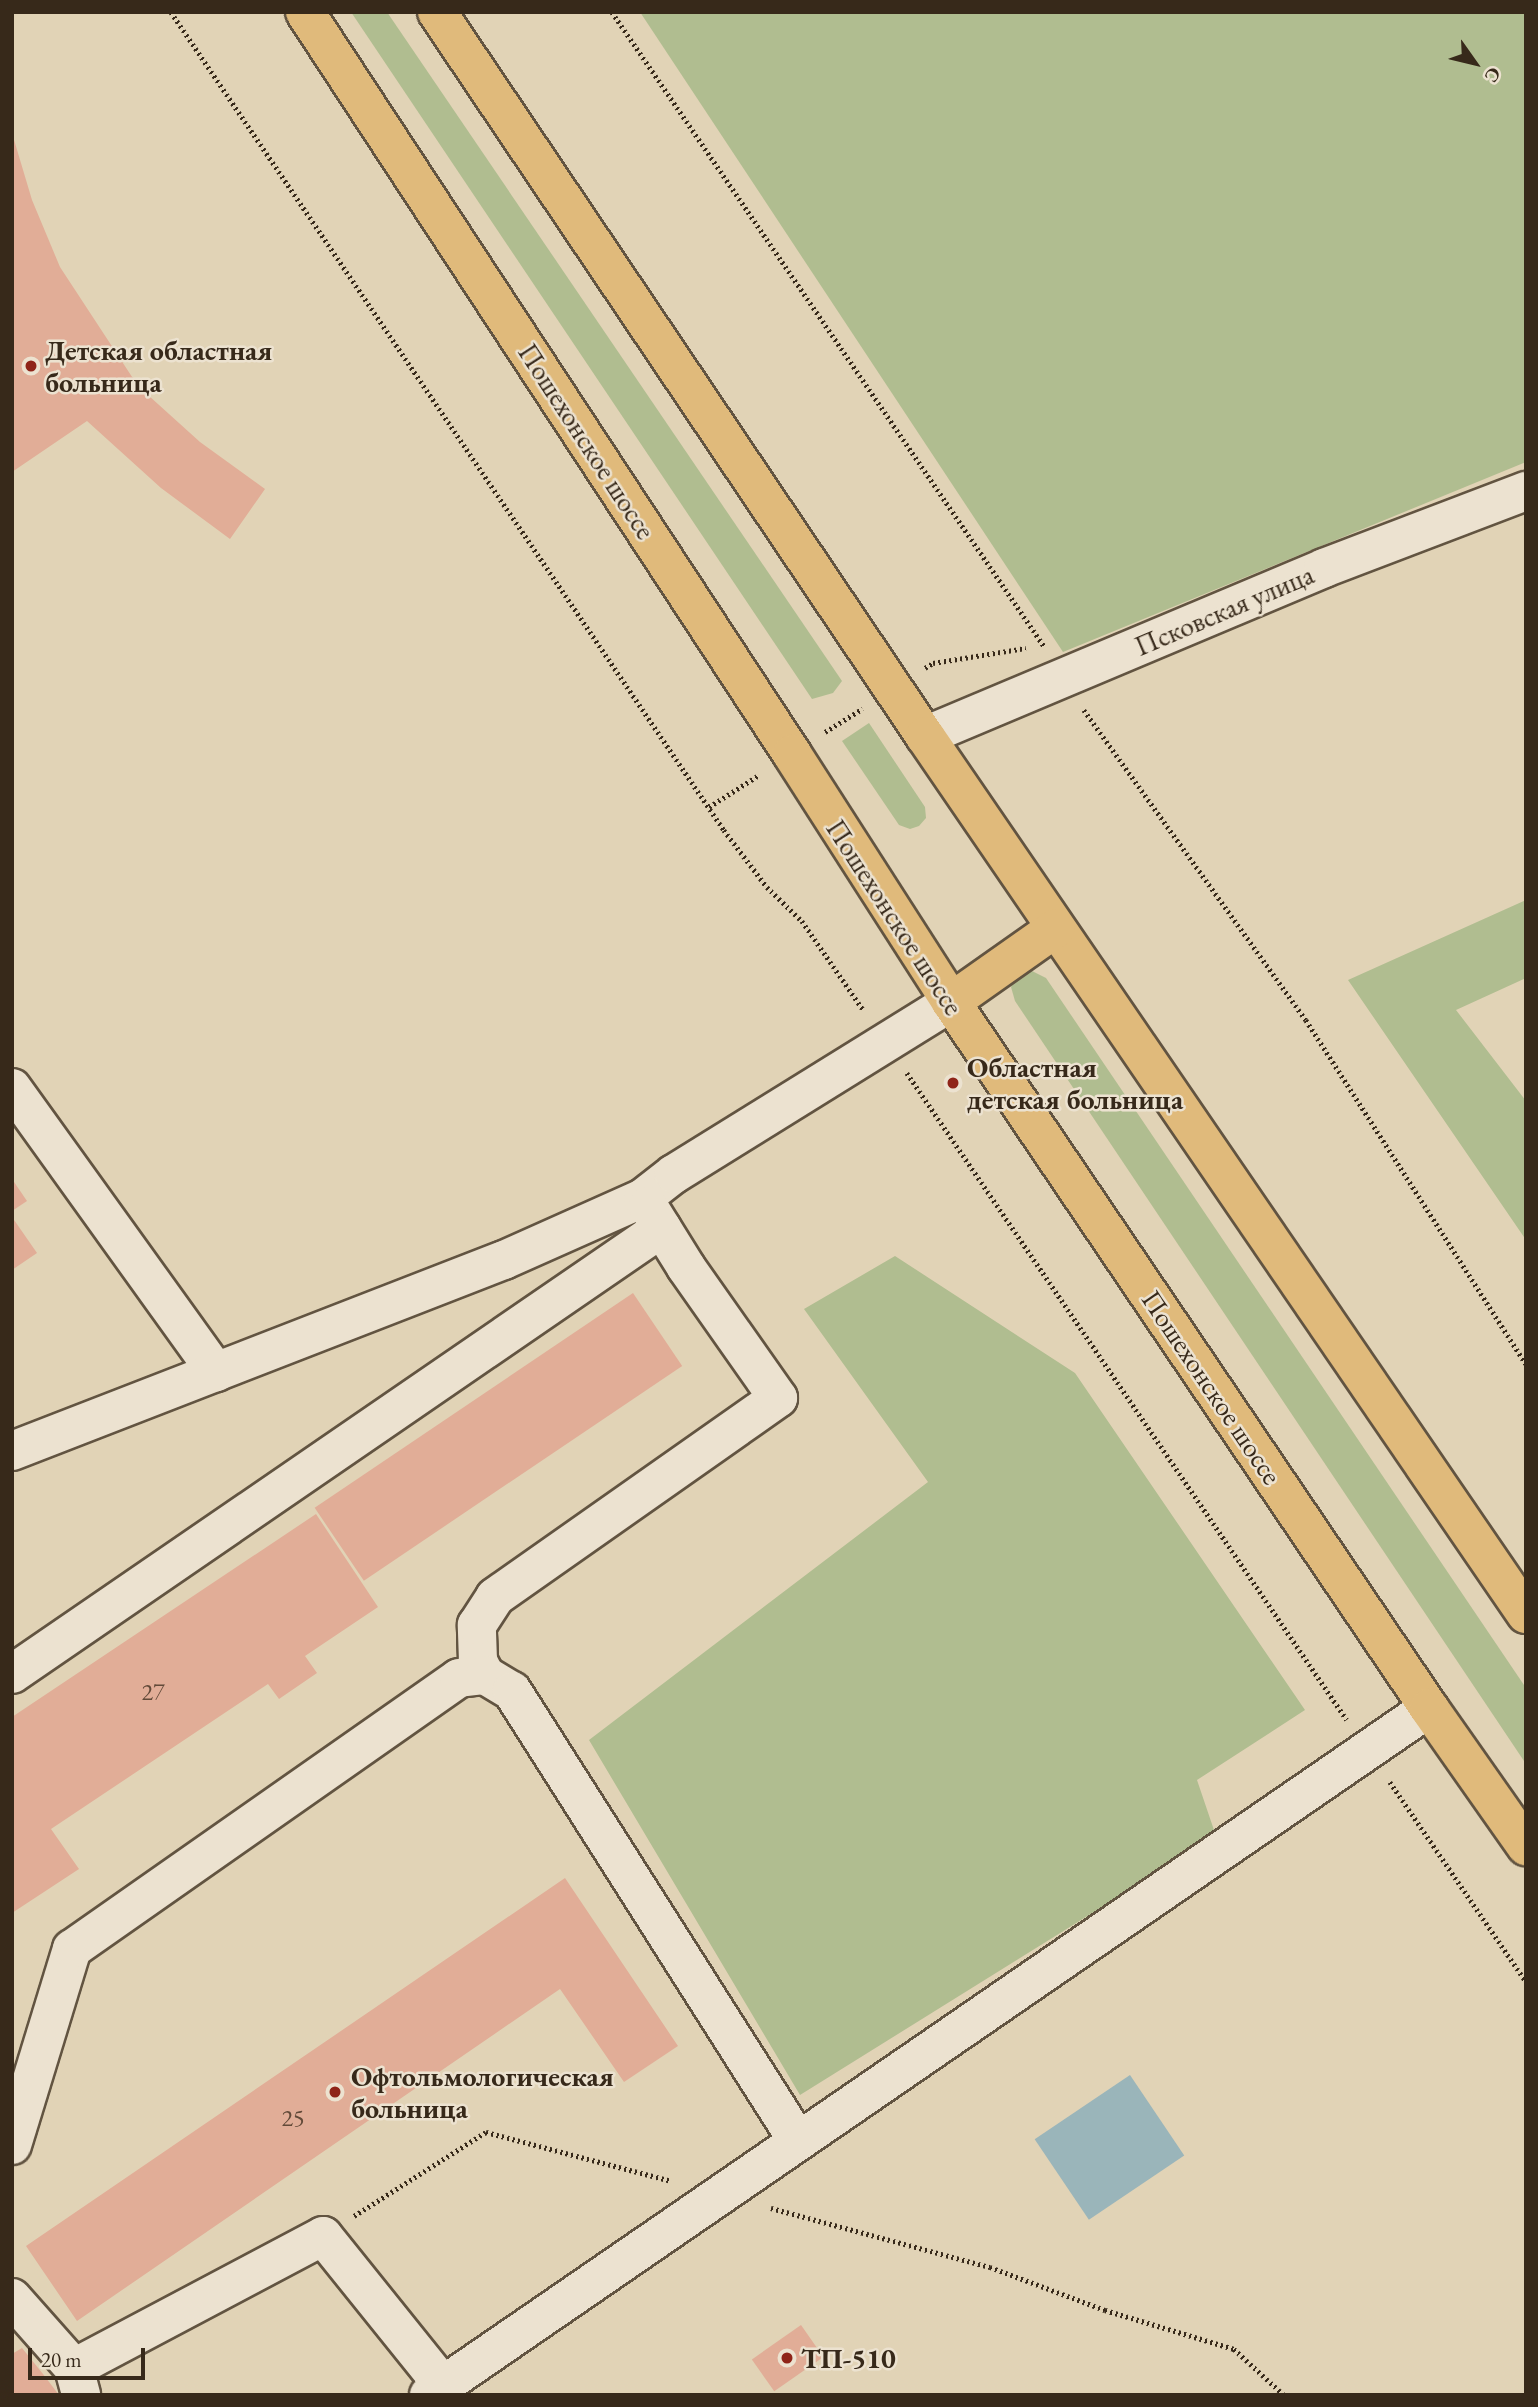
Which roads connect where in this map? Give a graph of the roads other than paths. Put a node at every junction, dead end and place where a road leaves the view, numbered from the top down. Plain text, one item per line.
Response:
1 (305, 12) edge
2 (437, 12) edge
3 (1526, 491) edge
4 (925, 736) junction
5 (1056, 928) junction
6 (951, 1002) junction
7 (12, 1088) edge
8 (653, 1213) junction
9 (216, 1372) junction
10 (12, 1451) edge
11 (1526, 1614) edge
12 (12, 1674) edge
13 (485, 1675) junction
14 (1429, 1708) junction
15 (1526, 1846) edge
16 (798, 2141) junction
17 (12, 2146) edge
18 (12, 2298) edge
19 (78, 2381) edge
20 (436, 2390) edge

1 - 6 main road, Пошехонское шоссе
2 - 4 main road
3 - 4 street, Псковская улица
4 - 5 main road
5 - 6 main road
5 - 11 main road
6 - 8 street
6 - 14 main road, Пошехонское шоссе
7 - 9 street
8 - 9 street
8 - 12 street
8 - 13 street
9 - 10 street
13 - 16 street
13 - 17 street
14 - 15 main road, Пошехонское шоссе
14 - 16 street
16 - 20 street
18 - 19 street
19 - 20 street

